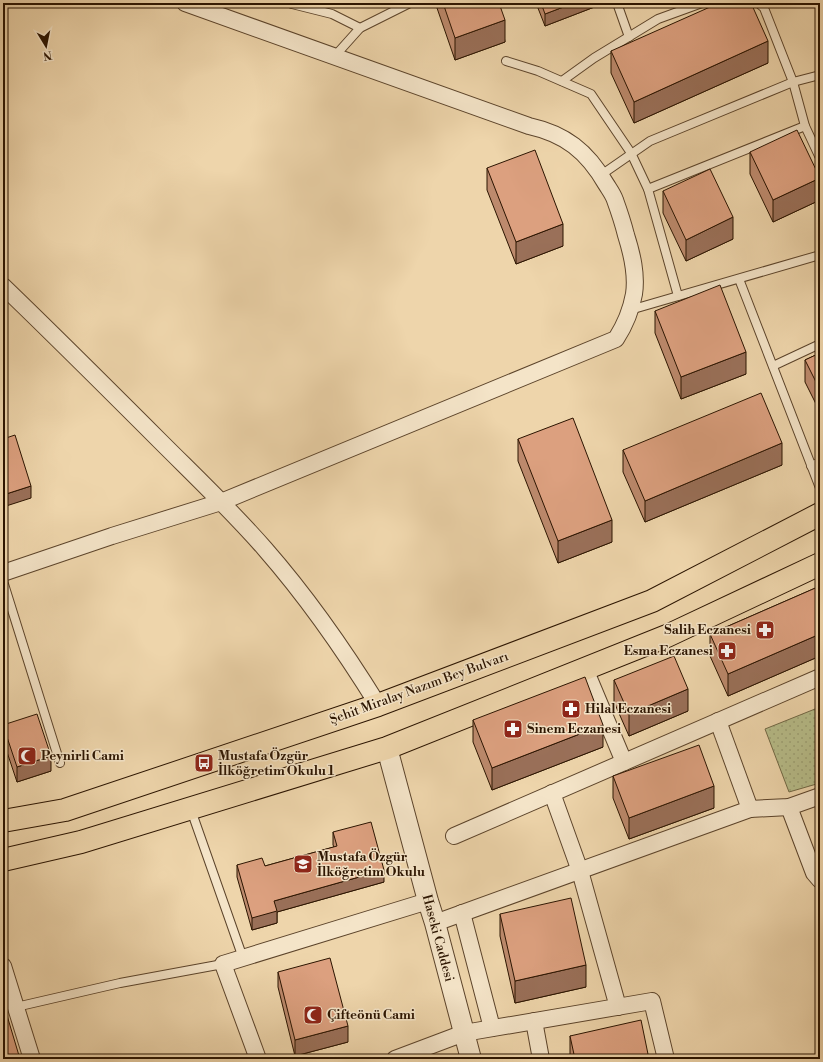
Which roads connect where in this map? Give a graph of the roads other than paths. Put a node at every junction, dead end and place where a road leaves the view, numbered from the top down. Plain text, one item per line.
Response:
1 (185, 3) edge
2 (290, 3) edge
3 (410, 3) edge
4 (617, 3) edge
5 (702, 3) edge
6 (758, 3) edge
7 (360, 28) junction
8 (629, 37) junction
9 (334, 57) junction
10 (506, 62) dead end
11 (820, 75) edge
12 (562, 81) junction
13 (793, 82) junction
14 (805, 126) junction
15 (631, 153) junction
16 (820, 158) edge
17 (601, 175) junction
18 (648, 189) junction
19 (820, 255) edge
20 (739, 279) junction
21 (3, 286) edge
22 (678, 296) junction
23 (630, 310) junction
24 (820, 344) edge
25 (773, 366) junction
26 (820, 462) edge
27 (811, 466) junction
28 (820, 488) edge
29 (221, 502) junction
30 (820, 514) edge
31 (820, 564) edge
32 (3, 573) edge
33 (3, 581) edge
34 (585, 669) junction
35 (820, 676) edge
36 (378, 705) junction
37 (718, 721) junction
38 (387, 748) junction
39 (624, 762) junction
40 (60, 763) dead end
41 (552, 793) junction
42 (820, 796) edge
43 (789, 807) junction
44 (191, 808) junction
45 (750, 810) junction
46 (3, 821) edge
47 (454, 836) dead end
48 (3, 860) edge
49 (580, 871) junction
50 (820, 880) edge
51 (428, 901) junction
52 (462, 913) junction
53 (435, 923) junction
54 (243, 958) junction
55 (223, 964) junction
56 (3, 966) edge
57 (618, 1007) junction
58 (10, 1009) edge
59 (534, 1021) junction
60 (492, 1028) junction
61 (464, 1033) junction
62 (32, 1059) edge
63 (258, 1059) edge
64 (395, 1059) edge
65 (471, 1059) edge
66 (541, 1059) edge
67 (666, 1059) edge

1 - 9 street
2 - 7 lane
3 - 7 lane
4 - 8 lane
5 - 8 lane
6 - 13 lane
7 - 9 lane
8 - 12 lane
9 - 17 street
10 - 12 lane
11 - 13 lane
12 - 15 lane
13 - 14 lane
13 - 15 lane
14 - 16 lane
14 - 18 lane
15 - 17 lane
15 - 18 lane
17 - 23 street
18 - 22 lane
19 - 20 lane
20 - 22 lane
20 - 25 lane
21 - 29 street
22 - 23 lane
23 - 29 street
24 - 25 lane
25 - 27 lane
26 - 27 lane
27 - 28 lane
29 - 32 street
29 - 36 street
30 - 36 main road, Şehit Miralay Nazım Bey Bulvarı
31 - 34 main road
33 - 40 lane
34 - 38 main road
34 - 39 street
35 - 37 street
36 - 46 main road, Şehit Miralay Nazım Bey Bulvarı
37 - 39 street
37 - 45 street
38 - 44 main road
38 - 51 street, Haseki Caddesi
39 - 41 street
41 - 47 street
41 - 49 street
42 - 43 street
43 - 45 street
43 - 50 street
44 - 48 main road
44 - 54 lane
45 - 49 street
49 - 52 street
49 - 57 street
51 - 53 street, Haseki Caddesi
51 - 54 street
52 - 53 street
52 - 60 street
53 - 61 street, Haseki Caddesi
54 - 55 street
55 - 58 lane
55 - 63 street
56 - 58 street
57 - 59 street
57 - 67 street
58 - 62 street
59 - 60 street
59 - 66 street
60 - 61 street
61 - 64 street
61 - 65 street, Haseki Caddesi

